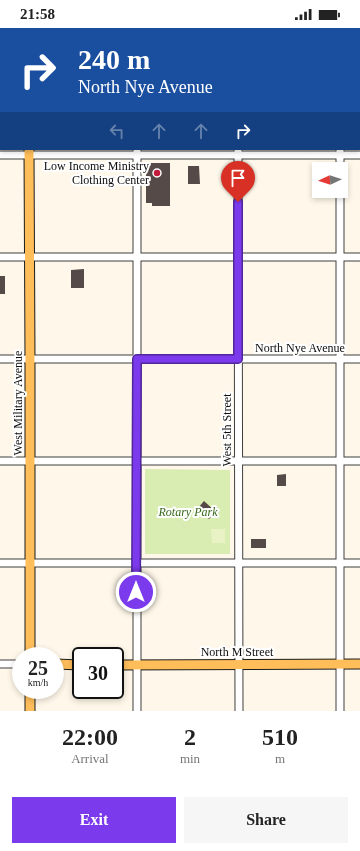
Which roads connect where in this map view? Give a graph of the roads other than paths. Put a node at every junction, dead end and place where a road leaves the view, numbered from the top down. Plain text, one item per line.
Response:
1 (29, 152) edge
2 (137, 152) edge
3 (238, 152) edge
4 (340, 152) edge
5 (0, 155) edge
6 (360, 155) edge
7 (340, 198) edge
8 (0, 257) edge
9 (30, 257) junction
10 (137, 257) junction
11 (238, 257) junction
12 (340, 257) junction
13 (360, 257) edge
14 (0, 359) edge
15 (30, 359) junction
16 (137, 359) junction
17 (238, 359) junction
18 (340, 359) junction
19 (360, 359) edge
20 (30, 460) junction
21 (0, 461) edge
22 (137, 461) junction
23 (238, 461) junction
24 (340, 461) junction
25 (360, 461) edge
26 (238, 562) junction
27 (0, 563) edge
28 (136, 563) junction
29 (340, 563) junction
30 (360, 563) edge
31 (30, 564) junction
32 (30, 647) edge
33 (0, 664) edge
34 (12, 664) edge
35 (238, 664) junction
36 (340, 664) junction
37 (360, 664) edge
38 (124, 665) edge
39 (136, 665) junction
40 (30, 699) edge
41 (30, 711) edge
42 (137, 711) edge
43 (239, 711) edge
44 (340, 711) edge

1 - 2 street
1 - 5 street
1 - 9 main road, West Military Avenue
2 - 3 street
2 - 10 street
3 - 4 street
3 - 11 street, West 5th Street
4 - 6 street
7 - 12 street
8 - 9 street
9 - 10 street
9 - 15 main road, West Military Avenue
10 - 11 street
10 - 16 street
11 - 12 street
11 - 17 street, West 5th Street
12 - 13 street
12 - 18 street
14 - 15 street, North Nye Avenue
15 - 16 street, North Nye Avenue
15 - 20 main road, West Military Avenue
16 - 17 street, North Nye Avenue
16 - 22 street
17 - 18 street, North Nye Avenue
17 - 23 street, West 5th Street
18 - 19 street, North Nye Avenue
18 - 24 street
20 - 21 street
20 - 22 street
20 - 31 main road, West Military Avenue
22 - 23 street
22 - 28 street
23 - 24 street
23 - 26 street, West 5th Street
24 - 25 street
24 - 29 street
26 - 28 street
26 - 29 street
26 - 35 street, West 5th Street
27 - 31 street
28 - 31 street
28 - 39 street
29 - 30 street
29 - 36 street
31 - 32 main road, West Military Avenue
33 - 34 street
35 - 36 main road, North M Street
35 - 39 main road, North M Street
35 - 43 street, West 5th Street
36 - 37 main road, North M Street
36 - 44 street
38 - 39 main road, North M Street
39 - 42 street
40 - 41 main road

